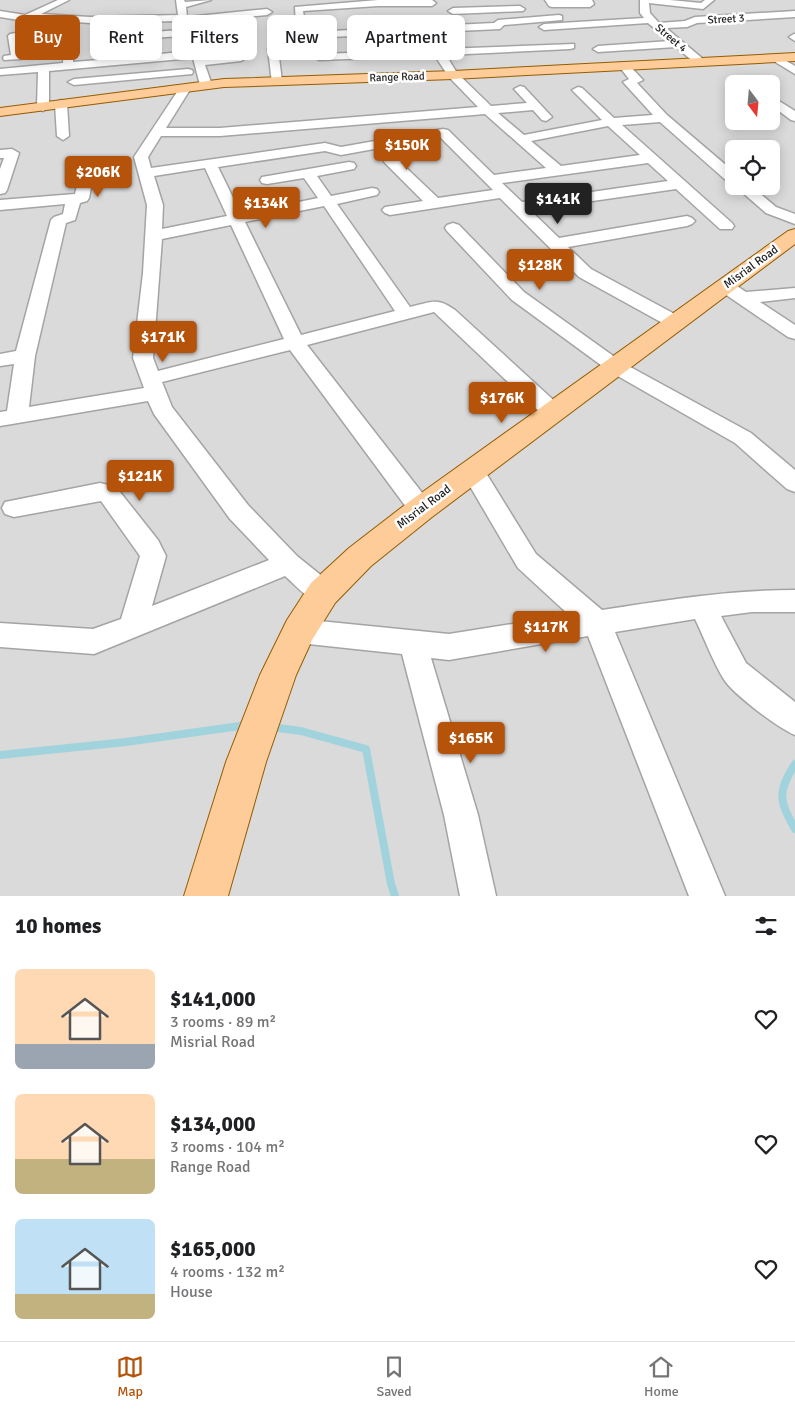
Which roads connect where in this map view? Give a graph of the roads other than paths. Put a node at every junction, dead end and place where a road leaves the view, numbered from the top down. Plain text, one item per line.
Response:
1 (65, 0) edge
2 (208, 0) edge
3 (549, 0) edge
4 (587, 0) edge
5 (644, 0) edge
6 (710, 0) edge
7 (434, 1) edge
8 (180, 2) edge
9 (293, 2) dead end
10 (478, 2) dead end
11 (274, 3) dead end
12 (312, 3) edge
13 (418, 3) junction
14 (255, 4) dead end
15 (781, 5) dead end
16 (454, 6) edge
17 (572, 7) junction
18 (521, 9) dead end
19 (474, 11) junction
20 (598, 11) dead end
21 (268, 12) dead end
22 (763, 12) junction
23 (248, 13) joint
24 (795, 13) edge
25 (0, 14) edge
26 (31, 15) edge
27 (87, 15) junction
28 (182, 15) edge
29 (241, 15) edge
30 (422, 15) edge
31 (15, 16) edge
32 (465, 16) edge
33 (80, 17) edge
34 (559, 18) dead end
35 (651, 20) junction
36 (15, 22) edge
37 (592, 24) junction
38 (8, 25) dead end
39 (80, 25) edge
40 (172, 28) edge
41 (476, 28) junction
42 (465, 29) edge
43 (526, 29) dead end
44 (172, 31) edge
45 (792, 31) edge
46 (15, 35) edge
47 (676, 38) junction
48 (570, 42) dead end
49 (486, 48) junction
50 (465, 49) edge
51 (598, 49) dead end
52 (15, 52) edge
53 (15, 57) edge
54 (795, 57) edge
55 (776, 58) junction
56 (0, 59) edge
57 (172, 59) edge
58 (68, 60) edge
59 (199, 60) edge
60 (444, 60) edge
61 (117, 61) junction
62 (699, 61) junction
63 (68, 65) junction
64 (623, 65) junction
65 (44, 67) junction
66 (795, 71) edge
67 (0, 72) edge
68 (453, 75) junction
69 (122, 78) junction
70 (186, 80) junction
71 (276, 81) junction
72 (74, 82) dead end
73 (206, 85) junction
74 (520, 90) dead end
75 (578, 90) dead end
76 (123, 96) junction
77 (61, 104) junction
78 (535, 106) junction
79 (780, 106) edge
80 (43, 107) junction
81 (488, 110) junction
82 (0, 112) edge
83 (546, 117) dead end
84 (795, 117) edge
85 (663, 118) junction
86 (611, 122) junction
87 (157, 132) junction
88 (63, 136) dead end
89 (521, 139) junction
90 (6, 154) edge
91 (419, 154) dead end
92 (651, 158) junction
93 (89, 162) dead end
94 (210, 164) junction
95 (349, 166) dead end
96 (558, 171) junction
97 (725, 172) edge
98 (145, 173) junction
99 (308, 173) junction
100 (268, 180) dead end
101 (491, 180) junction
102 (678, 184) junction
103 (0, 190) edge
104 (372, 192) dead end
105 (504, 193) junction
106 (753, 195) edge
107 (71, 200) junction
108 (327, 201) junction
109 (435, 204) junction
110 (0, 205) edge
111 (518, 207) junction
112 (390, 210) dead end
113 (237, 219) junction
114 (795, 219) edge
115 (687, 221) dead end
116 (726, 226) dead end
117 (453, 228) dead end
118 (795, 235) edge
119 (153, 236) junction
120 (555, 244) junction
121 (734, 292) junction
122 (795, 294) edge
123 (406, 314) junction
124 (675, 322) junction
125 (795, 333) edge
126 (295, 342) junction
127 (25, 356) junction
128 (0, 360) edge
129 (616, 367) junction
130 (154, 386) junction
131 (553, 412) junction
132 (8, 418) edge
133 (473, 470) junction
134 (795, 483) edge
135 (14, 508) dead end
136 (421, 509) junction
137 (288, 563) junction
138 (323, 593) junction
139 (795, 601) edge
140 (702, 606) junction
141 (598, 623) junction
142 (132, 627) junction
143 (299, 631) junction
144 (0, 635) edge
145 (414, 644) junction
146 (795, 720) edge
147 (206, 896) edge
148 (478, 896) edge
149 (707, 896) edge

1 - 26 street
2 - 8 street
3 - 17 street
4 - 17 street
5 - 6 street
5 - 35 street
7 - 13 street
8 - 28 street
9 - 12 street
10 - 16 street
11 - 14 street
12 - 13 street
12 - 71 street
13 - 30 street
15 - 24 street
16 - 19 street
17 - 20 street
17 - 37 street
18 - 19 street
19 - 32 street
21 - 23 street
22 - 24 street, Street 3
22 - 35 street, Street 3
22 - 45 street
23 - 29 street
25 - 31 street
27 - 33 street
27 - 39 street
27 - 40 street
34 - 41 street
35 - 37 street, Street 3
35 - 47 street, Street 4
36 - 38 street
37 - 43 street, Street 3
41 - 42 street
41 - 49 street
44 - 61 street
46 - 52 street
47 - 51 street
47 - 62 street, Street 4
48 - 49 street
49 - 50 street
53 - 56 street
54 - 55 main road, Range Road
55 - 62 main road, Range Road
55 - 66 street
57 - 61 street
58 - 63 street
59 - 73 street
60 - 68 street
61 - 63 street
62 - 64 main road, Range Road
63 - 65 street
64 - 68 main road, Range Road
64 - 85 street
65 - 67 street
65 - 80 street
68 - 71 main road, Range Road
68 - 81 street
69 - 70 street
69 - 72 street
69 - 76 street
70 - 73 main road, Range Road
70 - 76 main road, Range Road
70 - 87 street
71 - 73 main road, Range Road
74 - 78 street
75 - 86 street
76 - 77 main road, Range Road
77 - 80 main road, Range Road
77 - 88 street
78 - 81 street
78 - 83 street
79 - 84 street
80 - 82 main road, Range Road
81 - 87 street
81 - 89 street
85 - 86 street
85 - 97 street
86 - 89 street
86 - 92 street
87 - 98 street
89 - 96 street
90 - 103 street
91 - 109 street
92 - 96 street
92 - 102 street
93 - 107 street
94 - 98 street
94 - 101 street
94 - 113 street
95 - 99 street
96 - 101 street
98 - 119 street
99 - 100 street
99 - 108 street
101 - 105 street
102 - 111 street
102 - 116 street
104 - 108 street
105 - 109 street
105 - 111 street
106 - 114 street
107 - 110 street
107 - 127 street
108 - 113 street
108 - 123 street
109 - 112 street
111 - 120 street
113 - 119 street
113 - 126 street
115 - 120 street
117 - 129 street
118 - 121 main road, Misrial Road
119 - 130 street
120 - 124 street
121 - 122 street
121 - 124 main road, Misrial Road
121 - 125 street
123 - 126 street
123 - 131 street
124 - 129 main road, Misrial Road
126 - 130 street
126 - 136 street
127 - 128 street
127 - 132 street
129 - 131 main road, Misrial Road
129 - 134 street
130 - 132 street
130 - 137 street
131 - 133 main road, Misrial Road
133 - 136 main road, Misrial Road
133 - 141 street
135 - 142 street
136 - 138 main road, Misrial Road
137 - 138 street
137 - 142 street
138 - 143 main road, Misrial Road
139 - 140 street
140 - 141 street
140 - 146 street
141 - 145 street
141 - 149 street
142 - 144 street
143 - 145 street
143 - 147 main road, Misrial Road
145 - 148 street

